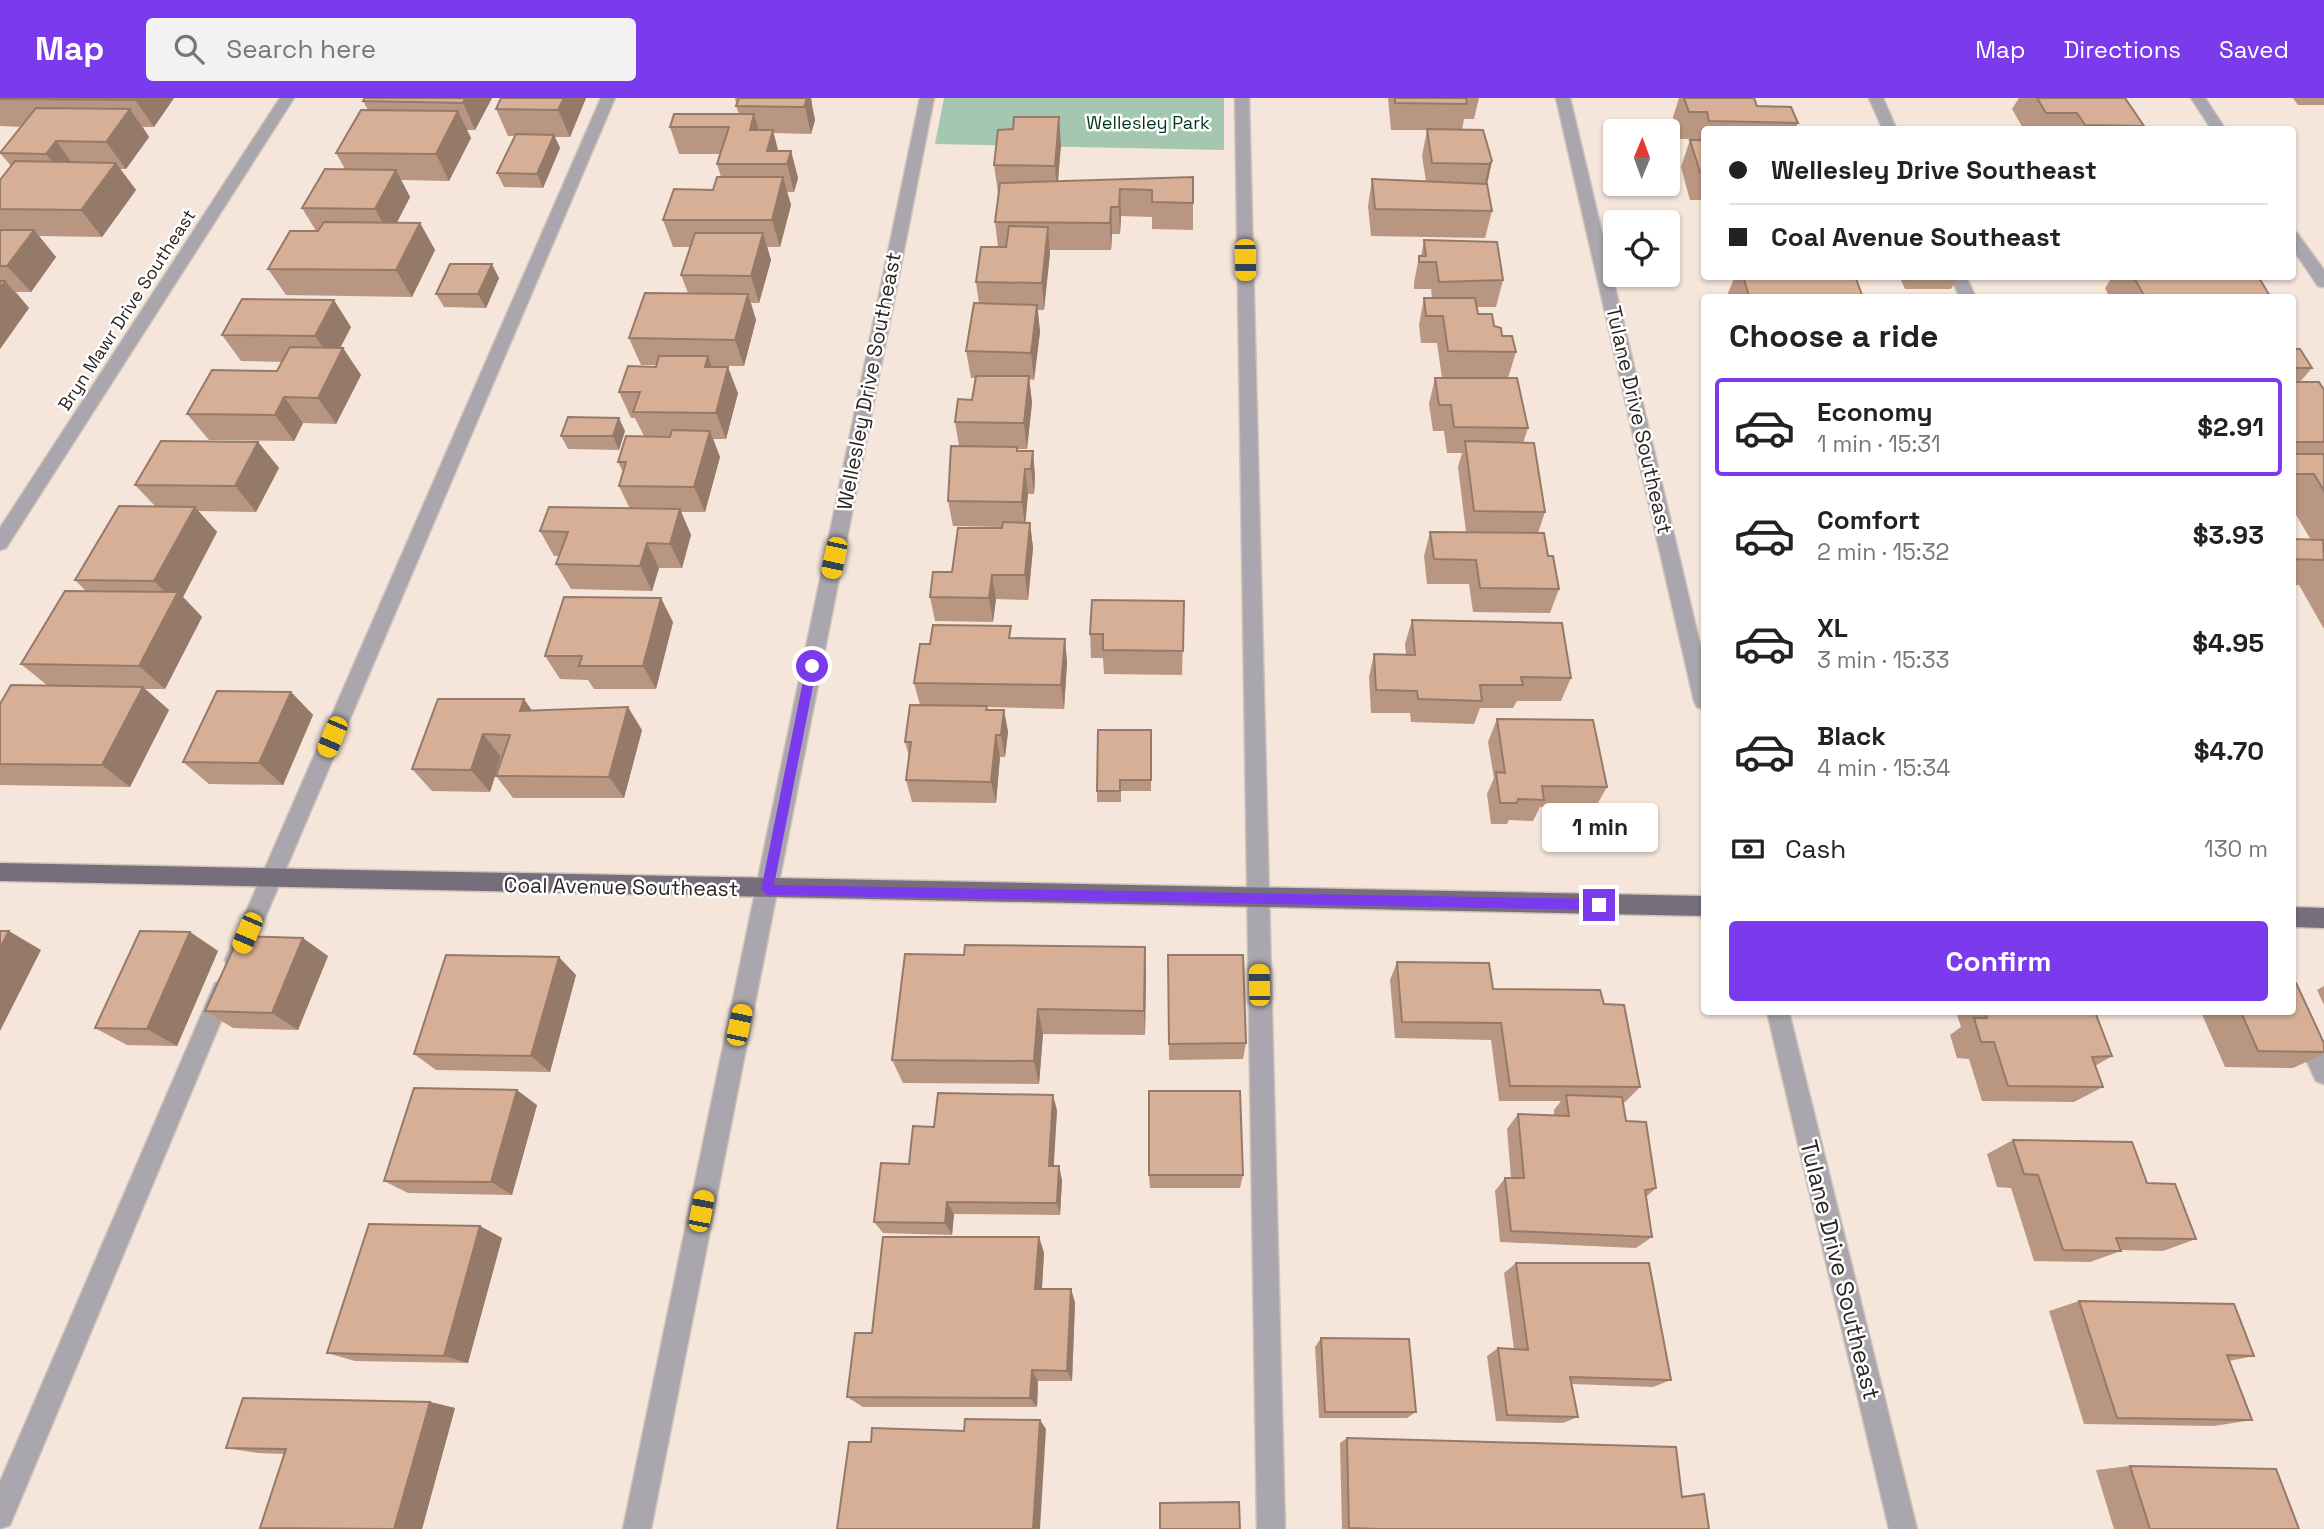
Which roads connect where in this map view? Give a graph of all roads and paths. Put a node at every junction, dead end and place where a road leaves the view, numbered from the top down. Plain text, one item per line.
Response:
1 (287, 98) edge
2 (608, 98) edge
3 (927, 98) edge
4 (1242, 98) edge
5 (1563, 98) edge
6 (1876, 98) edge
7 (2198, 98) edge
8 (1889, 126) edge
9 (2216, 126) edge
10 (2296, 242) edge
11 (2324, 282) edge
12 (0, 543) edge
13 (1701, 688) edge
14 (0, 872) edge
15 (270, 879) junction
16 (767, 890) junction
17 (1257, 898) junction
18 (1701, 906) edge
19 (2296, 917) edge
20 (2324, 918) edge
21 (2296, 1013) edge
22 (1779, 1015) edge
23 (2324, 1073) edge
24 (0, 1515) edge
25 (637, 1529) edge
26 (1271, 1529) edge
27 (1902, 1529) edge

1 - 12 street, Bryn Mawr Drive Southeast
2 - 15 street
3 - 16 street, Wellesley Drive Southeast
4 - 17 street
5 - 13 street, Tulane Drive Southeast
6 - 8 street
7 - 9 street
10 - 11 street
14 - 15 main road, Coal Avenue Southeast
15 - 16 main road, Coal Avenue Southeast
15 - 24 street
16 - 17 main road, Coal Avenue Southeast
16 - 25 street, Wellesley Drive Southeast
17 - 18 main road, Coal Avenue Southeast
17 - 26 street
19 - 20 main road
21 - 23 street
22 - 27 street, Tulane Drive Southeast

